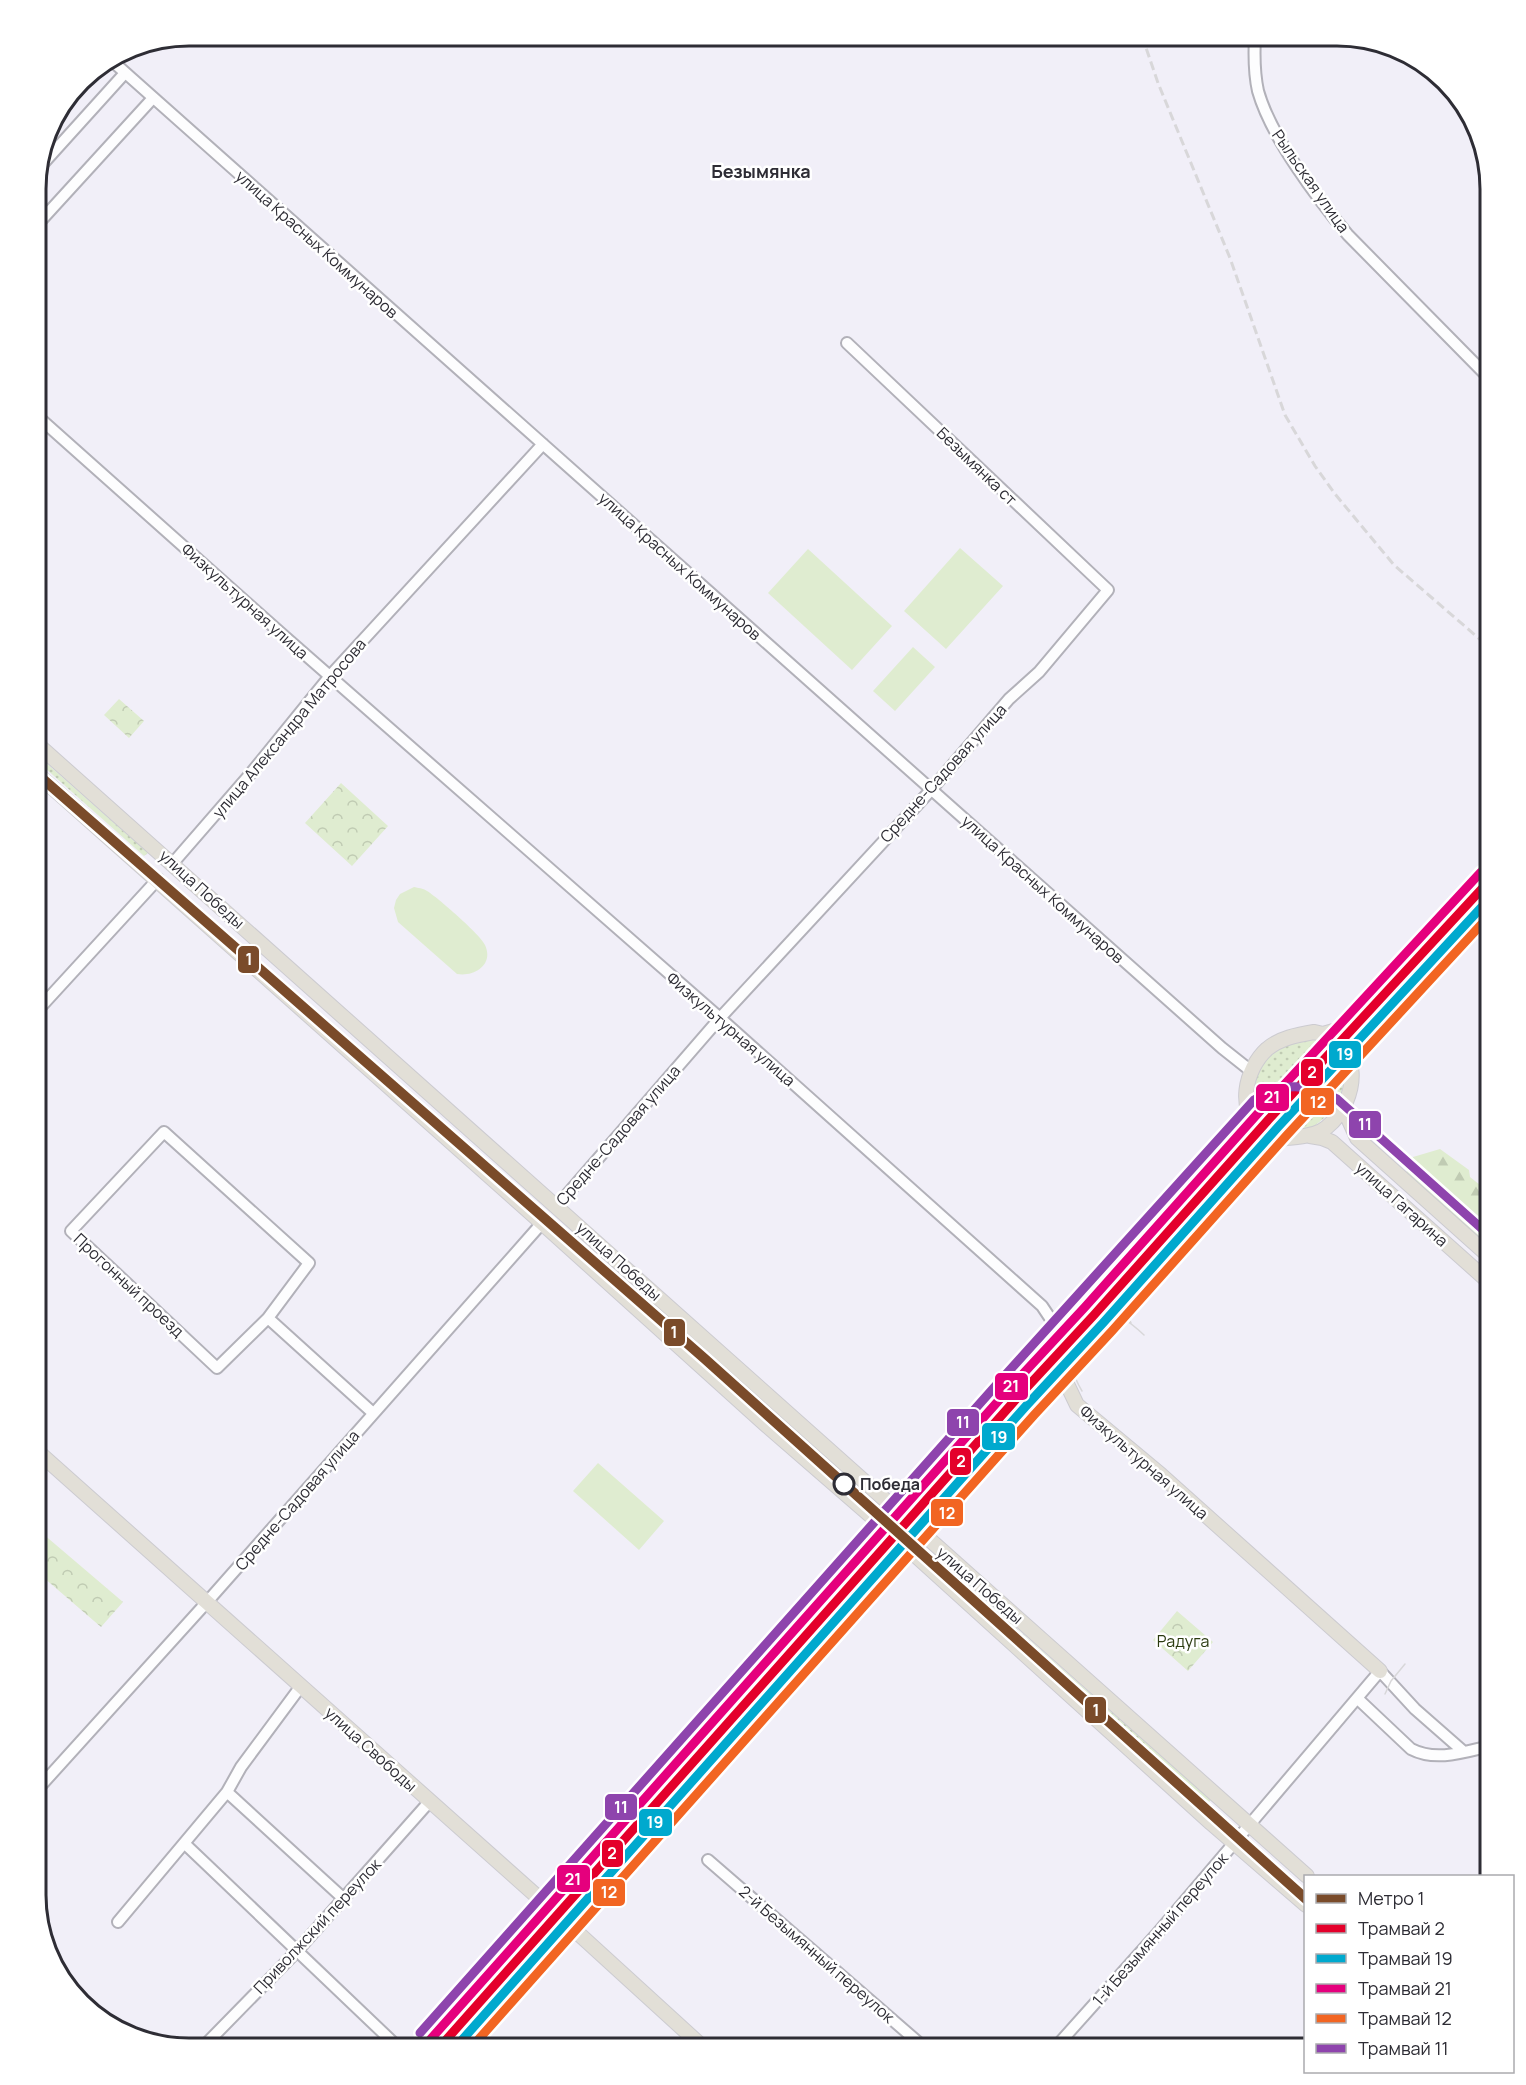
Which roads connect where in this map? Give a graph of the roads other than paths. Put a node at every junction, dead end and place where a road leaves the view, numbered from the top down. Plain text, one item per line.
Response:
1 (1255, 47) edge
2 (118, 66) edge
3 (125, 73) junction
4 (153, 98) junction
5 (51, 155) edge
6 (47, 214) edge
7 (847, 343) dead end
8 (1480, 369) edge
9 (47, 425) edge
10 (543, 444) junction
11 (1108, 590) joint
12 (330, 676) junction
13 (47, 752) edge
14 (47, 782) edge
15 (931, 790) junction
16 (173, 863) junction
17 (158, 879) junction
18 (1480, 881) edge
19 (1480, 904) edge
20 (47, 1001) edge
21 (720, 1018) junction
22 (1323, 1034) junction
23 (1351, 1063) junction
24 (1251, 1071) junction
25 (1346, 1106) junction
26 (1250, 1116) junction
27 (1308, 1136) junction
28 (1284, 1139) junction
29 (557, 1206) junction
30 (542, 1223) junction
31 (1480, 1248) edge
32 (1480, 1274) edge
33 (268, 1318) junction
34 (1060, 1333) junction
35 (1064, 1369) junction
36 (373, 1413) junction
37 (46, 1459) edge
38 (857, 1475) junction
39 (843, 1492) junction
40 (898, 1512) junction
41 (885, 1528) junction
42 (918, 1531) junction
43 (905, 1546) junction
44 (964, 1571) junction
45 (951, 1588) junction
46 (207, 1602) junction
47 (1380, 1671) junction
48 (301, 1686) junction
49 (1358, 1699) junction
50 (1480, 1748) edge
51 (1464, 1752) junction
52 (46, 1780) edge
53 (227, 1792) junction
54 (430, 1801) junction
55 (1249, 1827) junction
56 (1235, 1843) junction
57 (185, 1844) junction
58 (708, 1860) dead end
59 (1306, 1875) edge
60 (344, 1899) junction
61 (1304, 1904) edge
62 (548, 1906) junction
63 (118, 1922) dead end
64 (568, 1924) junction
65 (297, 1951) junction
66 (212, 2038) edge
67 (388, 2038) edge
68 (434, 2038) edge
69 (469, 2038) edge
70 (693, 2038) edge
71 (913, 2038) edge
72 (1064, 2038) edge

1 - 8 street, Рыльская улица
2 - 3 street, улица Красных Коммунаров
3 - 4 street, улица Красных Коммунаров
3 - 5 street
4 - 6 street
4 - 10 street, улица Красных Коммунаров
7 - 11 street, Безымянка ст
9 - 12 street, Физкультурная улица
10 - 12 street, улица Александра Матросова
10 - 15 street, улица Красных Коммунаров
11 - 15 street, Средне-Садовая улица
12 - 16 street, улица Александра Матросова
12 - 21 street, Физкультурная улица
13 - 16 main road, улица Победы
14 - 17 main road, улица Победы
15 - 21 street, Средне-Садовая улица
15 - 24 street, улица Красных Коммунаров
16 - 17 main road, улица Александра Матросова
16 - 29 main road, улица Победы
17 - 20 street, улица Александра Матросова
17 - 30 main road, улица Победы
18 - 22 main road
19 - 23 main road
21 - 29 street, Средне-Садовая улица
21 - 34 street, Физкультурная улица
22 - 23 main road
22 - 24 main road
23 - 25 main road
24 - 26 main road
25 - 27 main road
25 - 31 main road, улица Гагарина
26 - 28 main road
26 - 34 main road
27 - 28 main road
27 - 32 main road, улица Гагарина
28 - 35 main road
29 - 30 main road, Средне-Садовая улица
29 - 38 main road, улица Победы
30 - 36 street, Средне-Садовая улица
30 - 39 main road, улица Победы
33 - 33 street, Прогонный проезд
33 - 36 street
34 - 35 main road, Физкультурная улица
34 - 40 main road
35 - 42 main road
35 - 47 main road, Физкультурная улица
36 - 46 street, Средне-Садовая улица
37 - 46 main road, улица Свободы
38 - 39 main road
38 - 40 main road, улица Победы
39 - 41 main road, улица Победы
40 - 41 main road
40 - 42 main road, улица Победы
41 - 43 main road, улица Победы
41 - 62 main road
42 - 43 main road
42 - 44 main road, улица Победы
43 - 45 main road, улица Победы
43 - 64 main road
44 - 45 main road
44 - 55 main road, улица Победы
45 - 56 main road, улица Победы
46 - 48 main road, улица Свободы
46 - 52 street, Средне-Садовая улица
47 - 49 street, 1-й Безымянный переулок
47 - 51 street
48 - 53 street
48 - 54 main road, улица Свободы
49 - 51 street
49 - 55 street, 1-й Безымянный переулок
50 - 51 street
53 - 57 street
53 - 60 street
54 - 60 street, Приволжский переулок
54 - 62 main road, улица Свободы
55 - 56 street, 1-й Безымянный переулок
55 - 59 main road, улица Победы
56 - 61 main road, улица Победы
56 - 72 street, 1-й Безымянный переулок
57 - 63 street
57 - 65 street
58 - 71 street, 2-й Безымянный переулок
60 - 65 street, Приволжский переулок
62 - 64 main road, улица Свободы
62 - 68 main road
64 - 69 main road
64 - 70 main road, улица Свободы
65 - 66 street, Приволжский переулок
65 - 67 street

